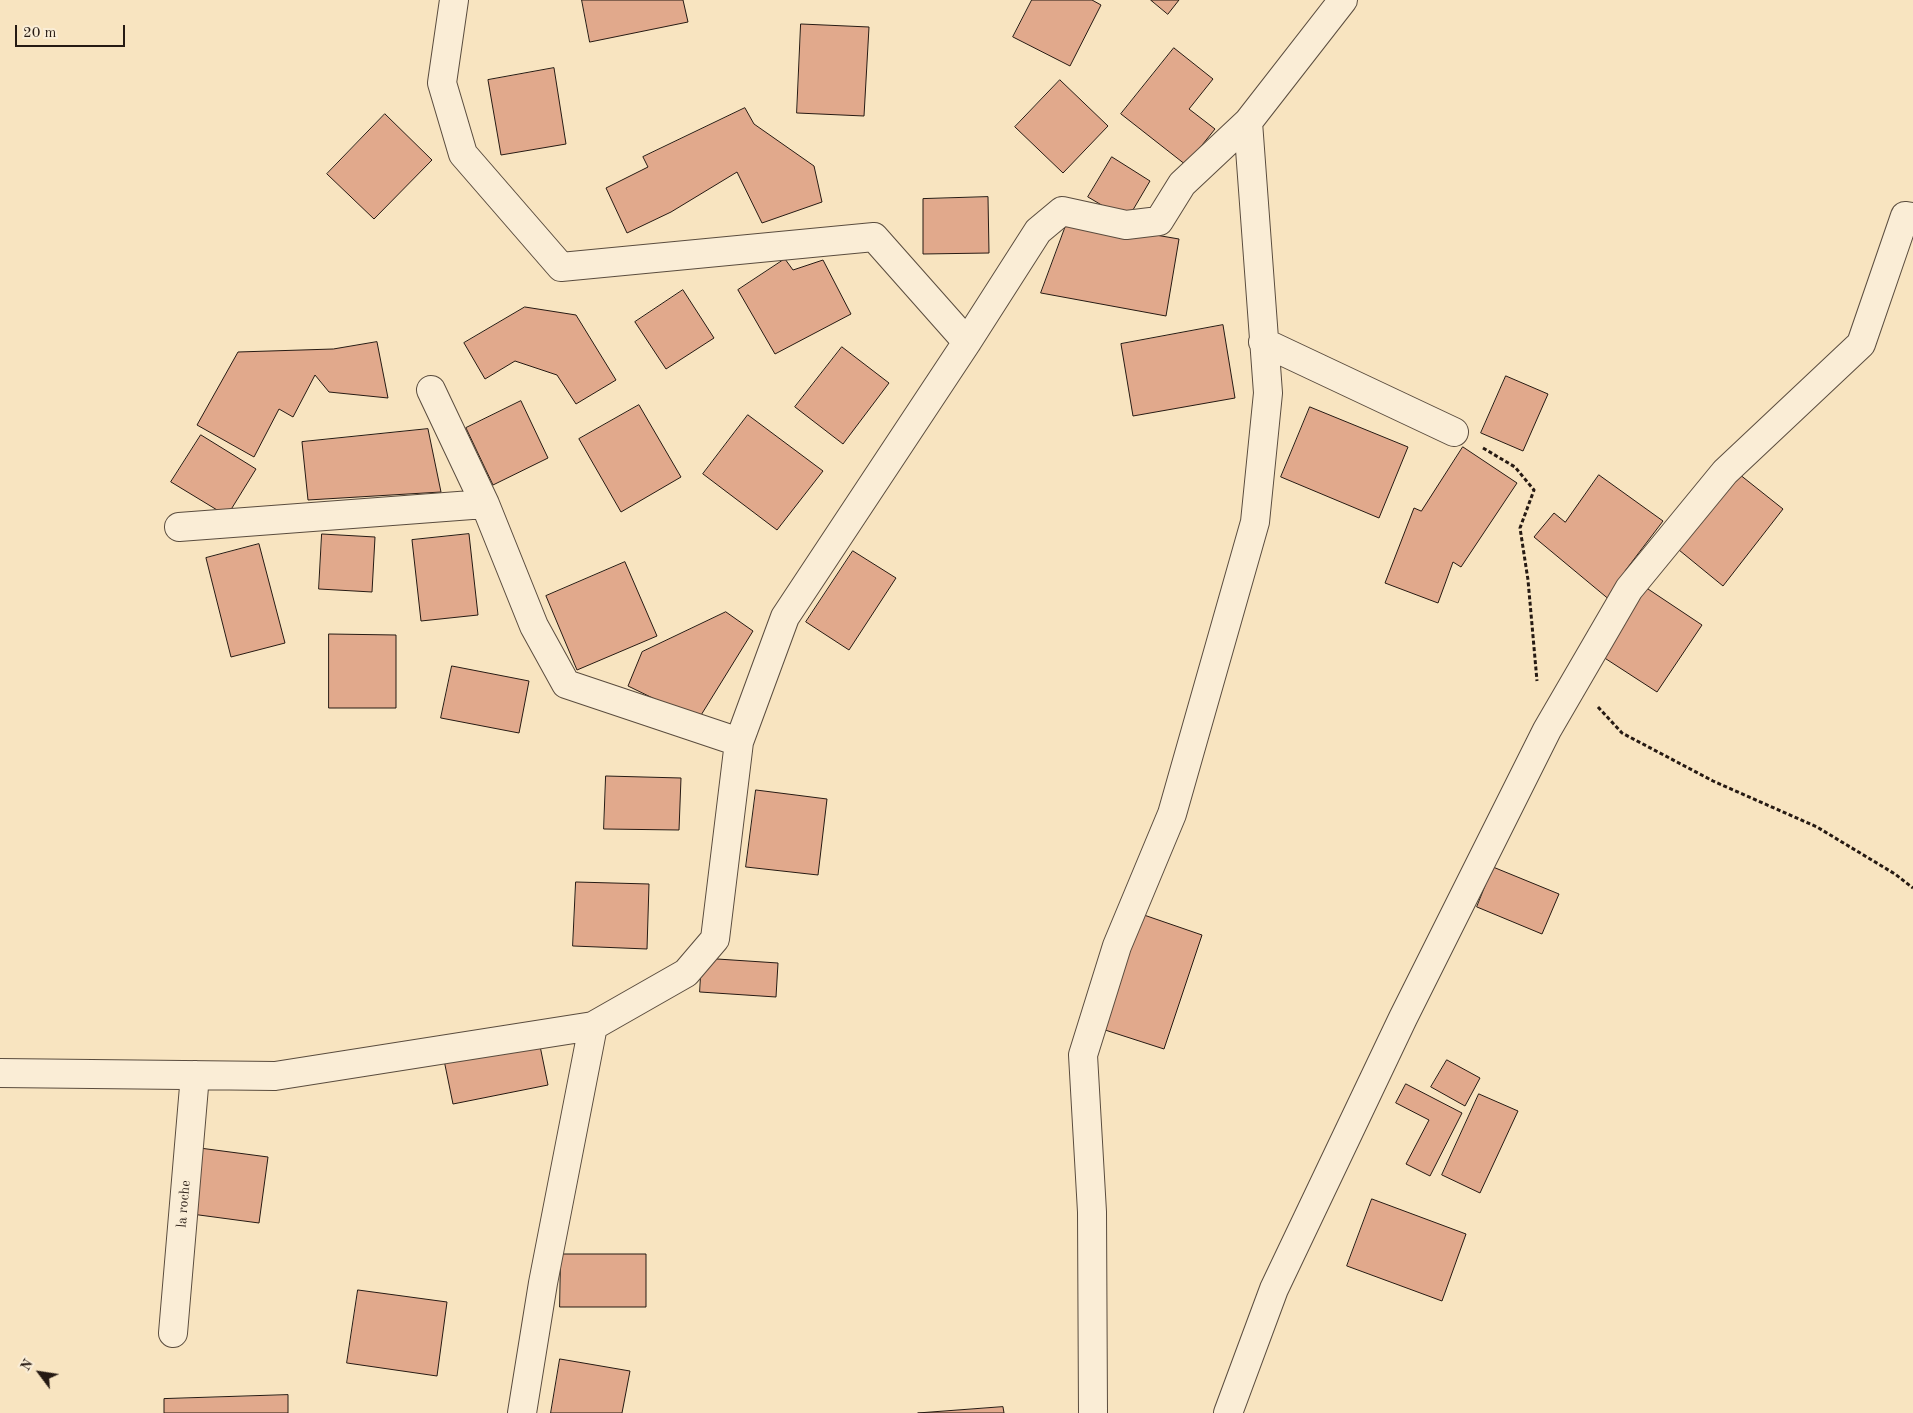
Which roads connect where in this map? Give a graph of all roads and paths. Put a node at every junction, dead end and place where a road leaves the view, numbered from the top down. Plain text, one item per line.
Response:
1 (454, 0) edge
2 (1343, 0) edge
3 (1248, 122) junction
4 (1913, 217) edge
5 (967, 342) junction
6 (1263, 342) junction
7 (431, 390) dead end
8 (1454, 432) joint
9 (486, 504) junction
10 (178, 527) dead end
11 (1575, 682) junction
12 (1553, 721) junction
13 (738, 742) junction
14 (1913, 888) edge
15 (593, 1026) junction
16 (0, 1073) edge
17 (195, 1075) junction
18 (173, 1333) dead end
19 (522, 1413) edge
20 (1093, 1413) edge
21 (1228, 1413) edge

1 - 5 street
2 - 3 street
3 - 5 street
3 - 6 street
4 - 11 street
5 - 13 street
6 - 8 street
6 - 20 street
7 - 9 street
8 - 12 path
9 - 10 street
9 - 13 street
11 - 12 street
11 - 14 path
12 - 21 street
13 - 15 street
15 - 17 street
15 - 19 street
16 - 17 street
17 - 18 street, la roche

